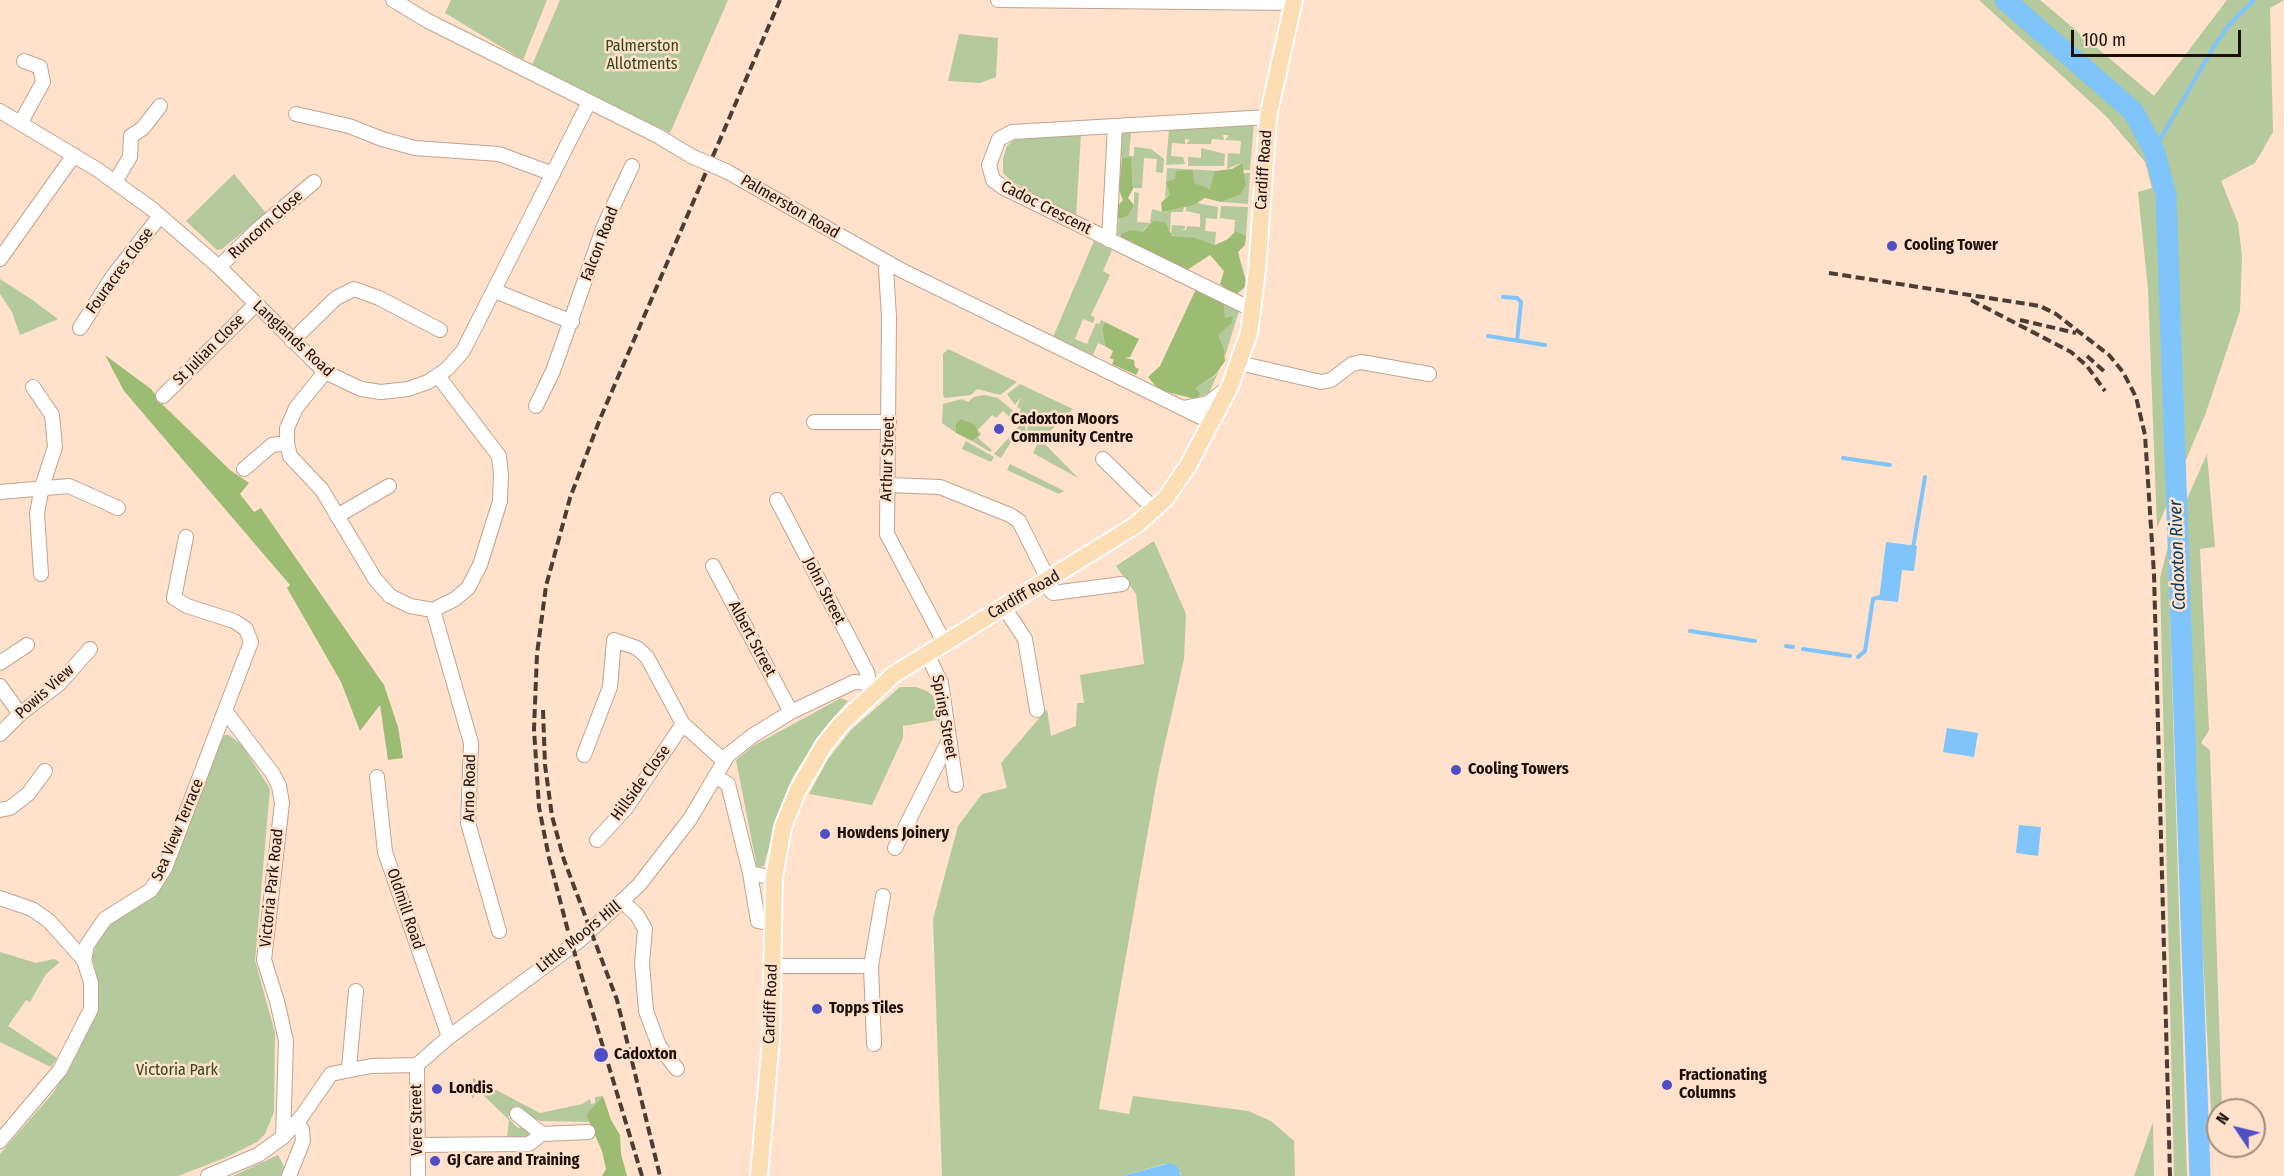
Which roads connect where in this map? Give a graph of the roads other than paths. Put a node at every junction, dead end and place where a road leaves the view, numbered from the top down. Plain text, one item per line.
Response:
1 (998, 0) edge
2 (398, 1) edge
3 (1293, 2) edge
4 (24, 61) dead end
5 (589, 102) junction
6 (160, 106) dead end
7 (0, 111) edge
8 (296, 114) dead end
9 (1268, 117) junction
10 (21, 122) junction
11 (1115, 126) junction
12 (74, 155) junction
13 (632, 166) dead end
14 (553, 174) junction
15 (115, 182) junction
16 (314, 183) dead end
17 (160, 216) junction
18 (1109, 240) junction
19 (0, 258) edge
20 (888, 264) junction
21 (219, 267) junction
22 (495, 291) junction
23 (256, 304) junction
24 (1253, 310) junction
25 (572, 322) junction
26 (80, 328) dead end
27 (440, 330) dead end
28 (292, 341) junction
29 (1239, 363) junction
30 (325, 372) junction
31 (1429, 374) dead end
32 (438, 376) junction
33 (1230, 386) junction
34 (33, 387) dead end
35 (163, 396) dead end
36 (536, 406) dead end
37 (1183, 408) junction
38 (814, 422) dead end
39 (889, 422) junction
40 (1213, 423) junction
41 (287, 443) junction
42 (1102, 459) dead end
43 (244, 469) dead end
44 (889, 485) junction
45 (388, 486) dead end
46 (42, 487) junction
47 (0, 492) edge
48 (777, 500) dead end
49 (118, 508) dead end
50 (1155, 510) junction
51 (337, 516) junction
52 (186, 537) dead end
53 (713, 566) dead end
54 (41, 574) dead end
55 (1047, 582) junction
56 (1122, 584) dead end
57 (1004, 607) junction
58 (433, 610) junction
59 (944, 642) junction
60 (27, 645) dead end
61 (90, 648) dead end
62 (926, 652) junction
63 (0, 663) edge
64 (0, 686) edge
65 (873, 686) junction
66 (1036, 710) dead end
67 (226, 712) junction
68 (791, 712) junction
69 (20, 714) junction
70 (683, 724) junction
71 (0, 734) edge
72 (949, 740) junction
73 (584, 755) dead end
74 (724, 761) junction
75 (45, 771) dead end
76 (716, 776) junction
77 (377, 777) dead end
78 (956, 785) dead end
79 (0, 810) edge
80 (597, 840) dead end
81 (895, 848) dead end
82 (750, 873) junction
83 (774, 878) junction
84 (883, 896) dead end
85 (0, 898) edge
86 (623, 902) junction
87 (772, 924) junction
88 (499, 931) dead end
89 (84, 960) junction
90 (772, 966) junction
91 (871, 966) junction
92 (356, 991) dead end
93 (449, 1037) junction
94 (873, 1044) dead end
95 (417, 1065) junction
96 (349, 1068) junction
97 (677, 1069) dead end
98 (517, 1114) dead end
99 (297, 1122) junction
100 (588, 1132) dead end
101 (542, 1134) junction
102 (283, 1137) junction
103 (0, 1142) edge
104 (417, 1145) junction
105 (208, 1176) edge
106 (289, 1176) edge
107 (418, 1176) edge
108 (759, 1176) edge

1 - 3 street
2 - 5 street, Palmerston Road
3 - 9 main road, Cardiff Road
4 - 10 street
5 - 14 street, Langlands Road
5 - 20 street, Palmerston Road, bridge
6 - 15 street
7 - 10 street, Langlands Road
8 - 14 street
9 - 11 street, Cadoc Crescent
9 - 24 main road, Cardiff Road
10 - 12 street, Langlands Road
11 - 18 street
11 - 18 street, Cadoc Crescent
12 - 15 street, Langlands Road
12 - 19 street
13 - 25 street, Falcon Road
14 - 22 street, Langlands Road
15 - 17 street, Langlands Road
16 - 21 street, Runcorn Close
17 - 21 street, Langlands Road
17 - 26 street, Fouracres Close
18 - 24 street, Cadoc Crescent
20 - 37 street, Palmerston Road
20 - 39 street, Arthur Street
21 - 23 street, Langlands Road
22 - 25 street
22 - 32 street, Langlands Road
23 - 28 street, Langlands Road
23 - 35 street, St Julian Close
24 - 29 main road, Cardiff Road
25 - 36 street, Falcon Road
27 - 28 street
28 - 30 street, Langlands Road
29 - 31 street
29 - 33 main road, Cardiff Road
30 - 32 street, Langlands Road
30 - 41 street
32 - 58 street
33 - 37 street
33 - 40 main road, Cardiff Road
34 - 46 street
37 - 40 street, Palmerston Road
38 - 39 street
39 - 44 street, Arthur Street
40 - 50 main road, Cardiff Road
41 - 43 street
41 - 51 street
42 - 50 street
44 - 55 street
44 - 59 street, Arthur Street
45 - 51 street
46 - 47 street
46 - 49 street
46 - 54 street
48 - 65 street, John Street
50 - 55 main road, Cardiff Road
51 - 58 street
52 - 67 street, Sea View Terrace
53 - 68 street, Albert Street
55 - 56 street
55 - 57 main road, Cardiff Road
57 - 59 main road, Cardiff Road
57 - 66 street
58 - 88 street, Arno Road
59 - 62 main road, Cardiff Road
60 - 63 street
61 - 69 street, Powis View
62 - 65 main road, Cardiff Road
62 - 72 street, Spring Street
64 - 69 street
65 - 68 street, Little Moors Hill
65 - 83 main road, Cardiff Road
67 - 89 street, Sea View Terrace
67 - 102 street, Victoria Park Road
68 - 74 street, Little Moors Hill
69 - 71 street, Powis View
70 - 73 street
70 - 74 street
70 - 80 street, Hillside Close
72 - 78 street, Spring Street
72 - 81 street
74 - 76 street, Little Moors Hill
75 - 79 street
76 - 82 street
76 - 86 street, Little Moors Hill
77 - 93 street, Oldmill Road
82 - 83 street
82 - 87 street
83 - 87 main road, Cardiff Road
84 - 91 street
85 - 89 street
86 - 93 street, Little Moors Hill
86 - 97 street
87 - 90 main road, Cardiff Road
89 - 103 street
90 - 91 street
90 - 108 main road, Cardiff Road
91 - 94 street
92 - 96 street
93 - 95 street, Little Moors Hill
95 - 96 street
95 - 104 street, Vere Street
96 - 99 street
98 - 101 street
99 - 102 street
99 - 106 street
100 - 101 street
101 - 104 street
102 - 105 street
104 - 107 street, Vere Street

